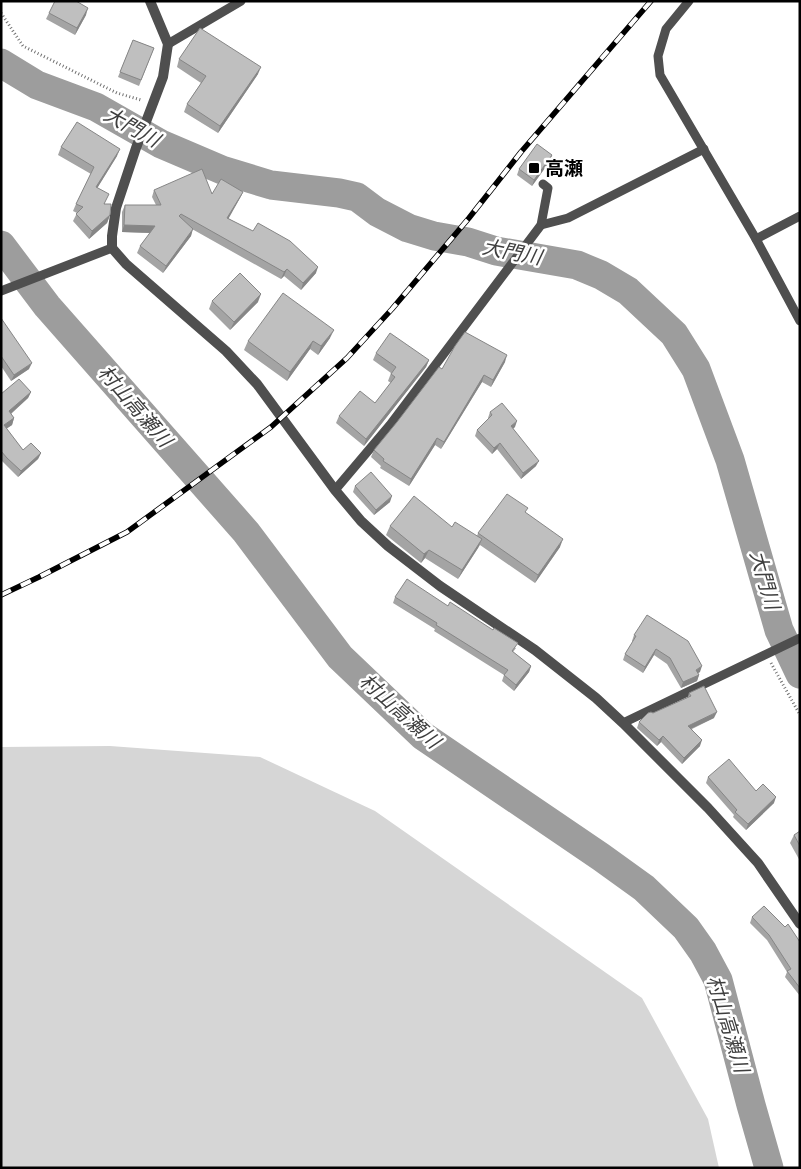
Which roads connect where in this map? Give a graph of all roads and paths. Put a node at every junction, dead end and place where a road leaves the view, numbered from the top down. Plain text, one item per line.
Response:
1 (150, 1) edge
2 (241, 1) edge
3 (689, 1) edge
4 (1, 13) edge
5 (168, 44) junction
6 (153, 104) junction
7 (704, 149) junction
8 (543, 184) dead end
9 (800, 216) edge
10 (541, 225) junction
11 (756, 240) junction
12 (112, 248) junction
13 (1, 292) edge
14 (800, 321) edge
15 (335, 490) junction
16 (800, 638) edge
17 (770, 653) junction
18 (800, 715) edge
19 (623, 723) junction
20 (800, 924) edge

1 - 5 street
2 - 5 lane
3 - 7 lane
4 - 6 path
5 - 6 street
6 - 12 street
7 - 10 lane
7 - 11 lane
8 - 10 lane
9 - 11 lane
10 - 15 lane
11 - 14 lane
12 - 13 lane
12 - 15 street
15 - 19 street
16 - 17 lane
17 - 18 path
17 - 19 lane
19 - 20 street

